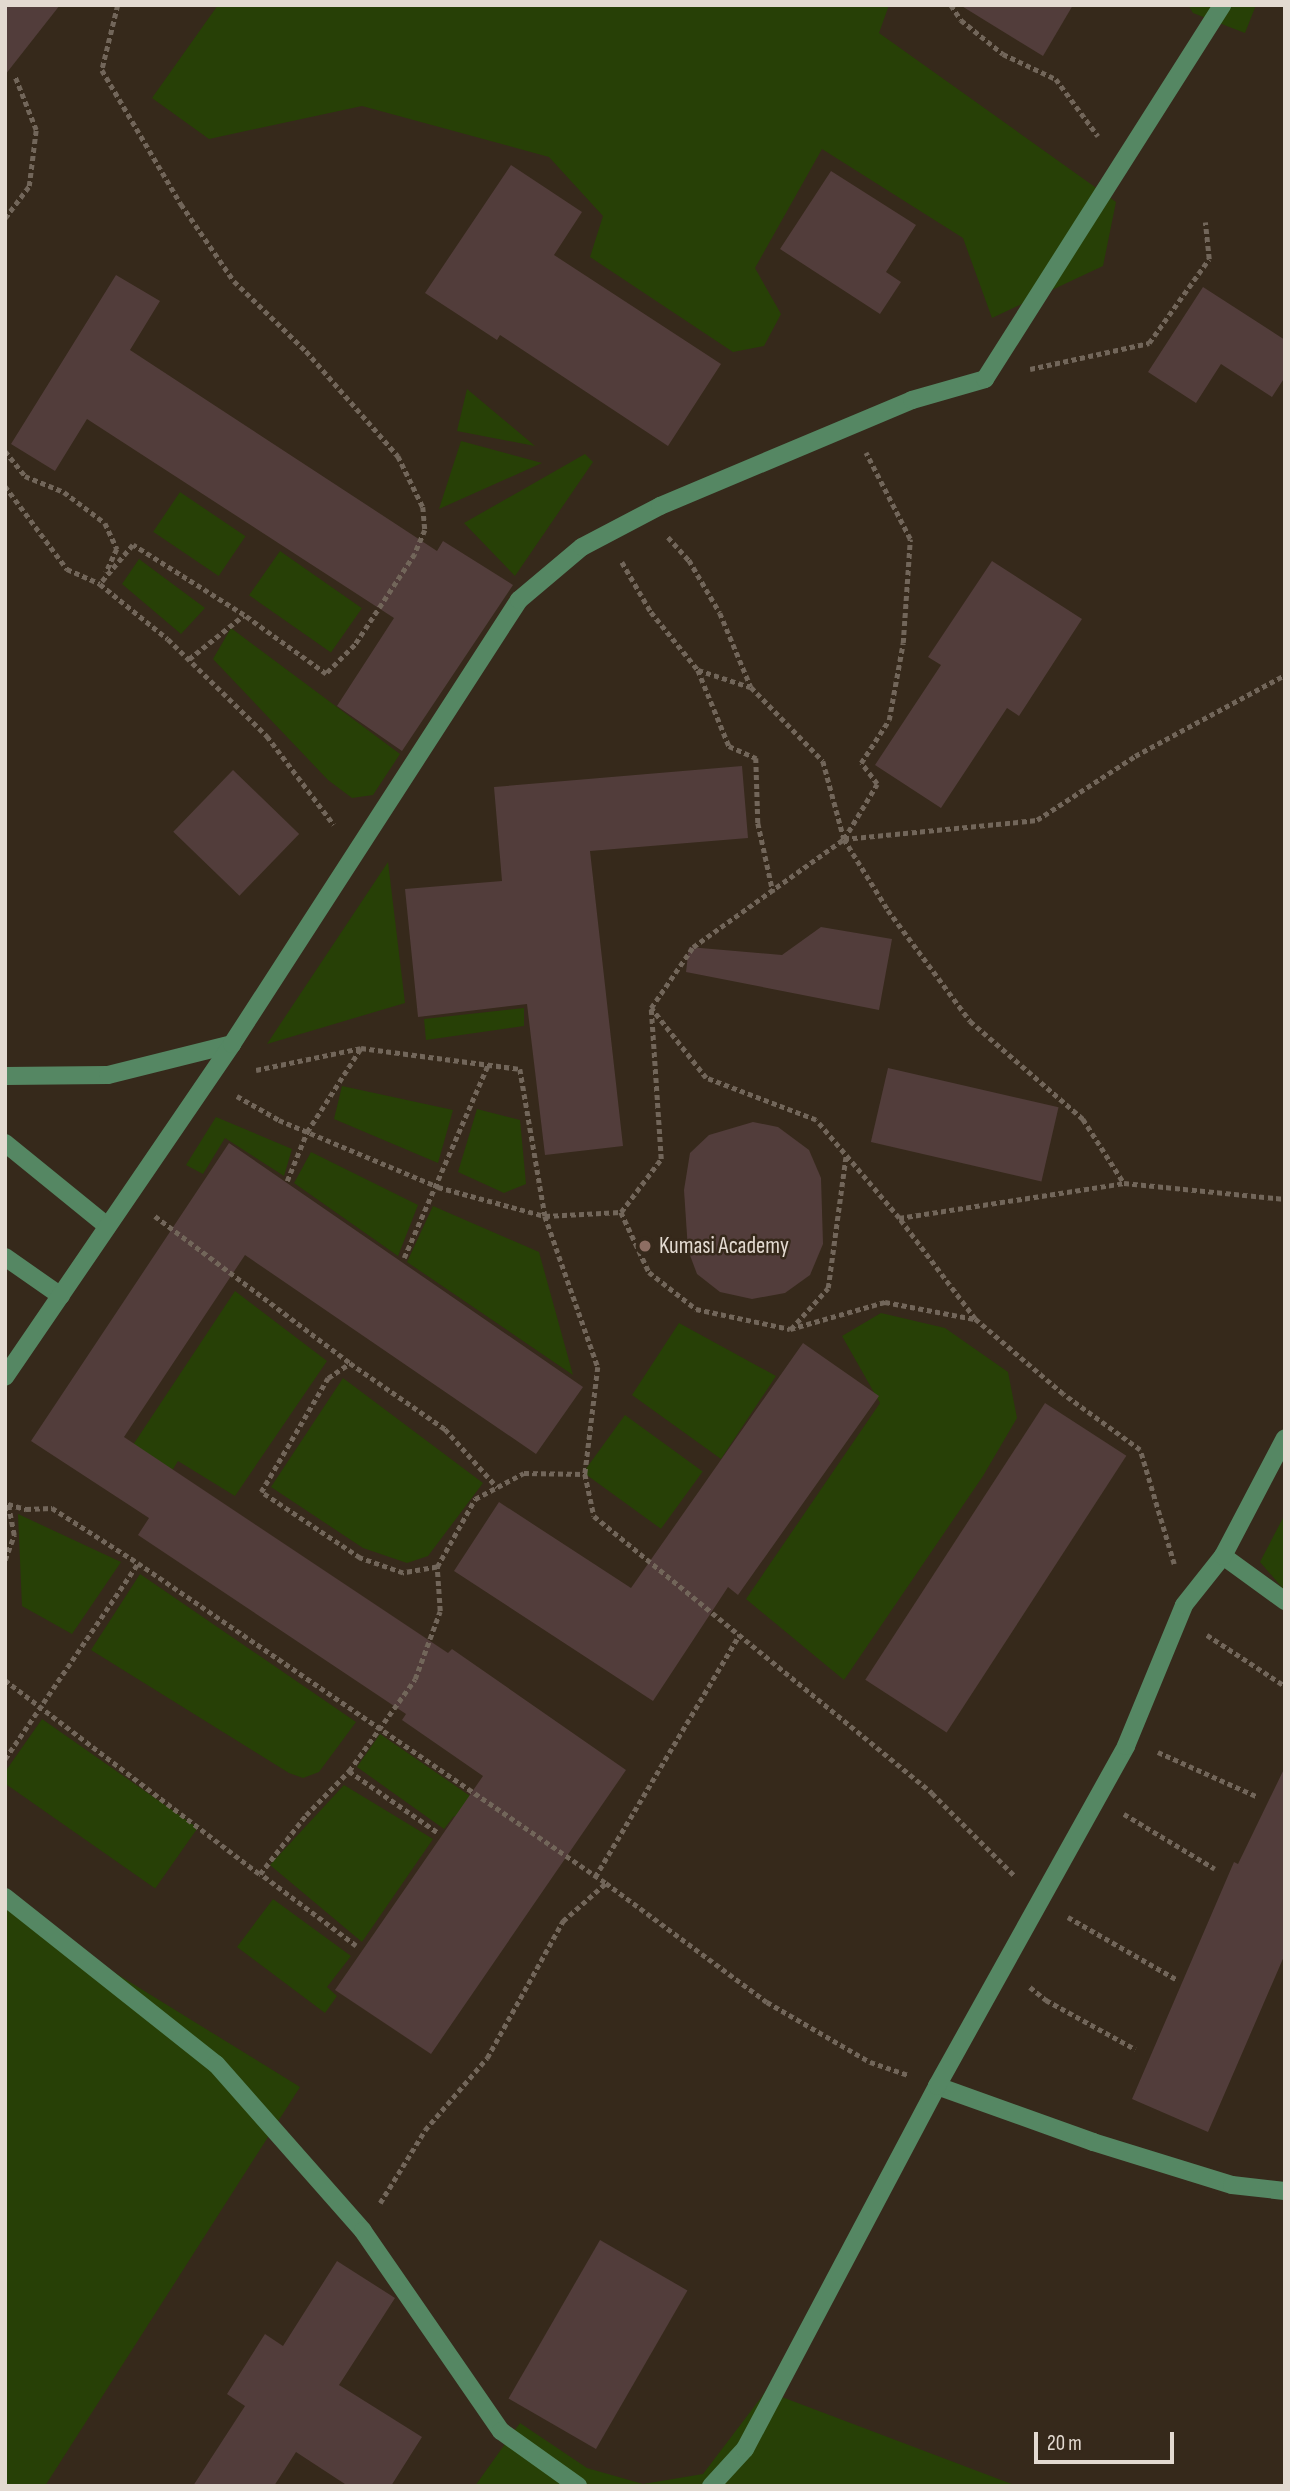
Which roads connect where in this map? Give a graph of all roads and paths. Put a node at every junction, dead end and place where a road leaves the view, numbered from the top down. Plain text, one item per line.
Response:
1 (118, 5) edge
2 (951, 5) edge
3 (1223, 5) edge
4 (15, 77) dead end
5 (1115, 172) junction
6 (5, 218) edge
7 (1205, 222) dead end
8 (985, 379) junction
9 (852, 425) junction
10 (5, 451) edge
11 (5, 486) edge
12 (646, 513) junction
13 (606, 535) junction
14 (100, 584) junction
15 (244, 615) junction
16 (189, 659) junction
17 (698, 670) junction
18 (1285, 675) edge
19 (751, 688) junction
20 (844, 839) junction
21 (355, 854) junction
22 (773, 892) junction
23 (651, 1008) junction
24 (232, 1044) junction
25 (361, 1048) junction
26 (488, 1065) junction
27 (5, 1076) edge
28 (208, 1080) junction
29 (307, 1132) junction
30 (5, 1143) edge
31 (846, 1154) junction
32 (287, 1181) dead end
33 (1125, 1183) junction
34 (438, 1187) junction
35 (129, 1194) junction
36 (1285, 1199) edge
37 (621, 1212) junction
38 (545, 1216) junction
39 (899, 1218) junction
40 (107, 1226) junction
41 (5, 1257) edge
42 (404, 1258) dead end
43 (61, 1296) junction
44 (975, 1319) junction
45 (790, 1329) junction
46 (350, 1363) junction
47 (5, 1377) edge
48 (1285, 1438) edge
49 (585, 1474) junction
50 (497, 1487) junction
51 (7, 1502) edge
52 (1223, 1556) junction
53 (5, 1560) edge
54 (138, 1563) junction
55 (437, 1567) junction
56 (1285, 1601) edge
57 (1184, 1605) junction
58 (739, 1635) junction
59 (5, 1680) edge
60 (1285, 1686) edge
61 (42, 1705) junction
62 (379, 1727) junction
63 (1126, 1746) junction
64 (5, 1759) edge
65 (349, 1771) junction
66 (1258, 1797) dead end
67 (1094, 1800) junction
68 (959, 1821) dead end
69 (437, 1832) dead end
70 (1215, 1869) dead end
71 (260, 1874) junction
72 (594, 1877) junction
73 (606, 1883) junction
74 (5, 1897) edge
75 (356, 1946) dead end
76 (1006, 1965) junction
77 (1135, 2049) dead end
78 (937, 2086) junction
79 (1285, 2191) edge
80 (363, 2231) junction
81 (579, 2486) edge
82 (710, 2486) edge

1 - 15 path
2 - 5 path
3 - 5 street
4 - 6 path
5 - 8 street
7 - 8 path
8 - 9 street
9 - 12 street
9 - 20 path
10 - 14 path
11 - 14 path
12 - 13 street
12 - 19 path
13 - 17 path
13 - 21 street
14 - 15 path
14 - 16 path
15 - 16 path
16 - 21 path
17 - 19 path
17 - 22 path
18 - 20 path
19 - 20 path
20 - 22 path
20 - 33 path
21 - 24 street
22 - 23 path
23 - 31 path
23 - 37 path
24 - 27 street
24 - 28 street
25 - 26 path
25 - 28 path
25 - 29 path
26 - 34 path
26 - 38 path
28 - 29 path
28 - 35 street
29 - 32 path
29 - 34 path
30 - 40 street
31 - 39 path
31 - 45 path
33 - 36 path
33 - 39 path
34 - 38 path
34 - 42 path
35 - 40 street
35 - 46 path
37 - 38 path
37 - 45 path
38 - 49 path
39 - 44 path
40 - 43 street
41 - 43 street
43 - 47 street
44 - 45 path
44 - 57 path
46 - 50 path
46 - 55 path
48 - 52 street
49 - 50 path
49 - 58 path
50 - 55 path
51 - 53 path
51 - 54 path
52 - 56 street
52 - 57 street
54 - 61 path
54 - 62 path
55 - 62 path
57 - 60 path
57 - 63 street
58 - 68 path
58 - 72 path
59 - 61 path
61 - 64 path
61 - 71 path
62 - 65 path
62 - 72 path
63 - 66 path
63 - 67 street
65 - 69 path
65 - 71 path
67 - 70 path
67 - 76 street
71 - 75 path
72 - 73 path
73 - 78 path
73 - 80 path
74 - 80 street
76 - 77 path
76 - 78 street
78 - 79 street
78 - 82 street
80 - 81 street

